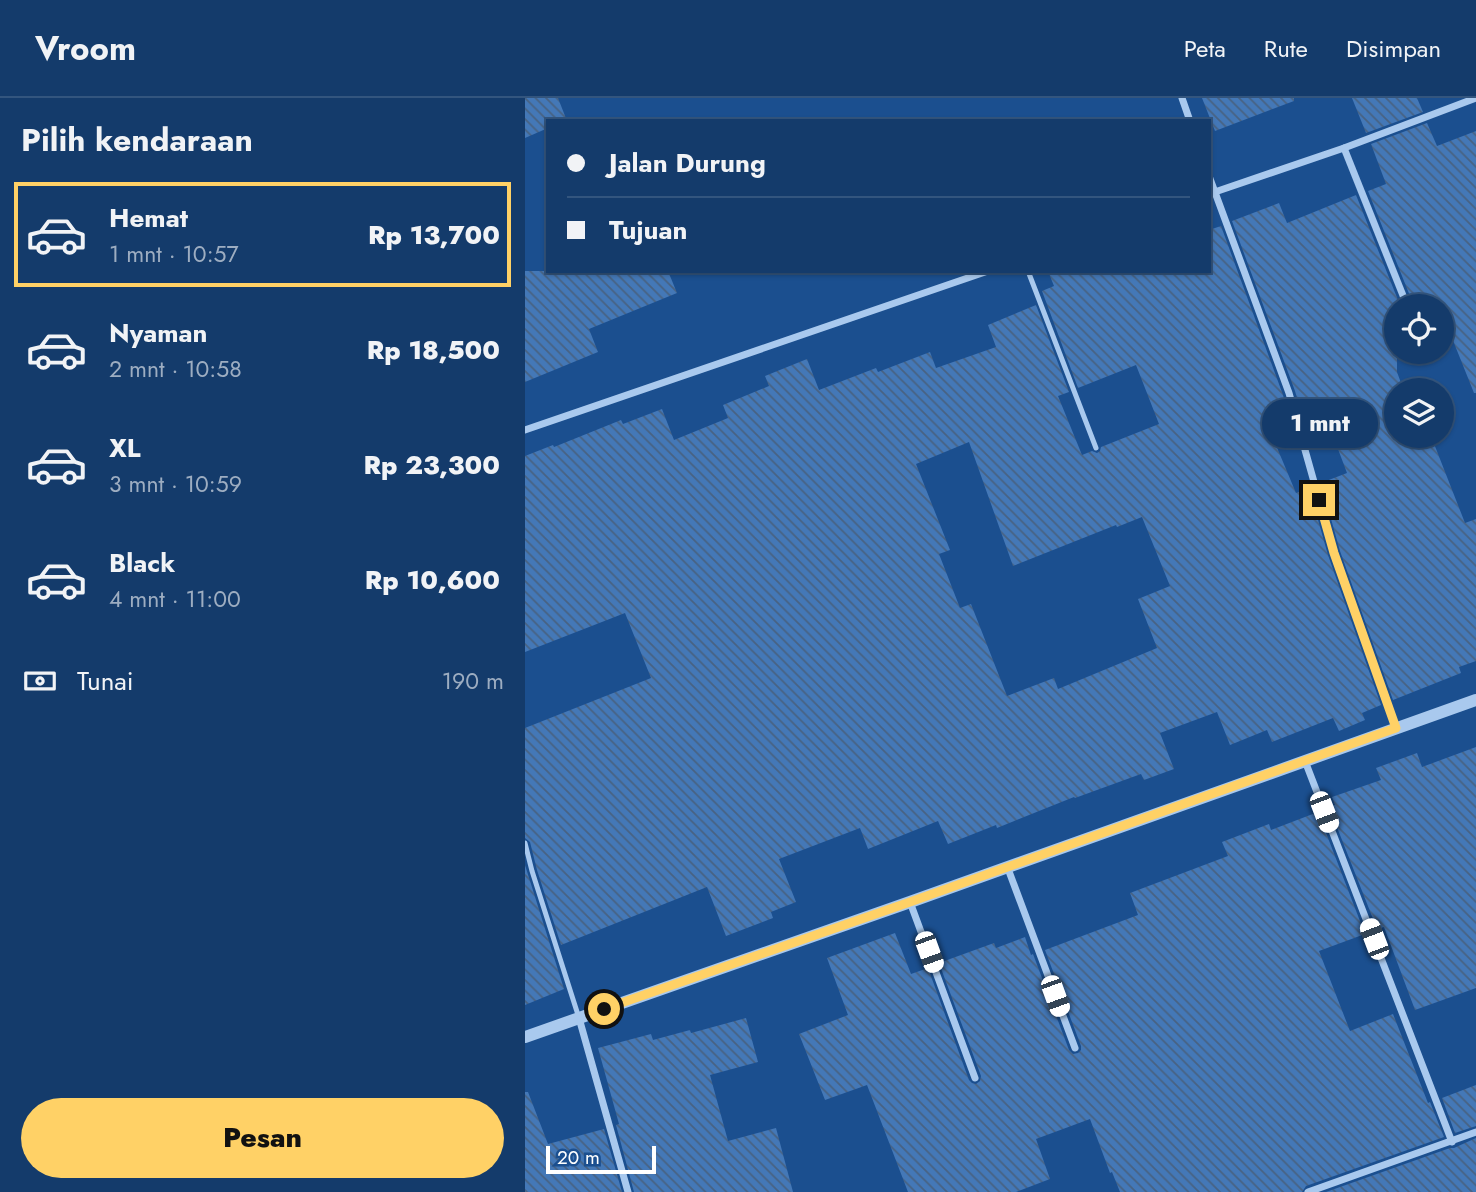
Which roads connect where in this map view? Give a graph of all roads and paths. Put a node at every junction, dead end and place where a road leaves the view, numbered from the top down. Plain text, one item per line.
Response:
1 (1182, 98) edge
2 (1476, 99) edge
3 (1189, 119) edge
4 (1344, 148) junction
5 (1212, 193) edge
6 (982, 273) edge
7 (1029, 273) edge
8 (1402, 294) edge
9 (525, 430) edge
10 (1096, 448) dead end
11 (1476, 700) edge
12 (1396, 728) junction
13 (1305, 761) junction
14 (525, 843) edge
15 (1007, 866) junction
16 (910, 902) junction
17 (579, 1018) junction
18 (525, 1037) edge
19 (1075, 1048) dead end
20 (975, 1078) dead end
21 (1476, 1132) edge
22 (1452, 1142) junction
23 (628, 1192) edge
24 (1308, 1192) edge

1 - 3 street
2 - 4 street
4 - 5 street
4 - 8 street
5 - 12 street
6 - 9 street
7 - 10 lane
11 - 12 street
12 - 13 street
13 - 15 street
13 - 22 street
14 - 17 lane
15 - 16 street
15 - 19 street
16 - 17 street
16 - 20 street
17 - 18 street
17 - 23 street
21 - 22 street
22 - 24 street

